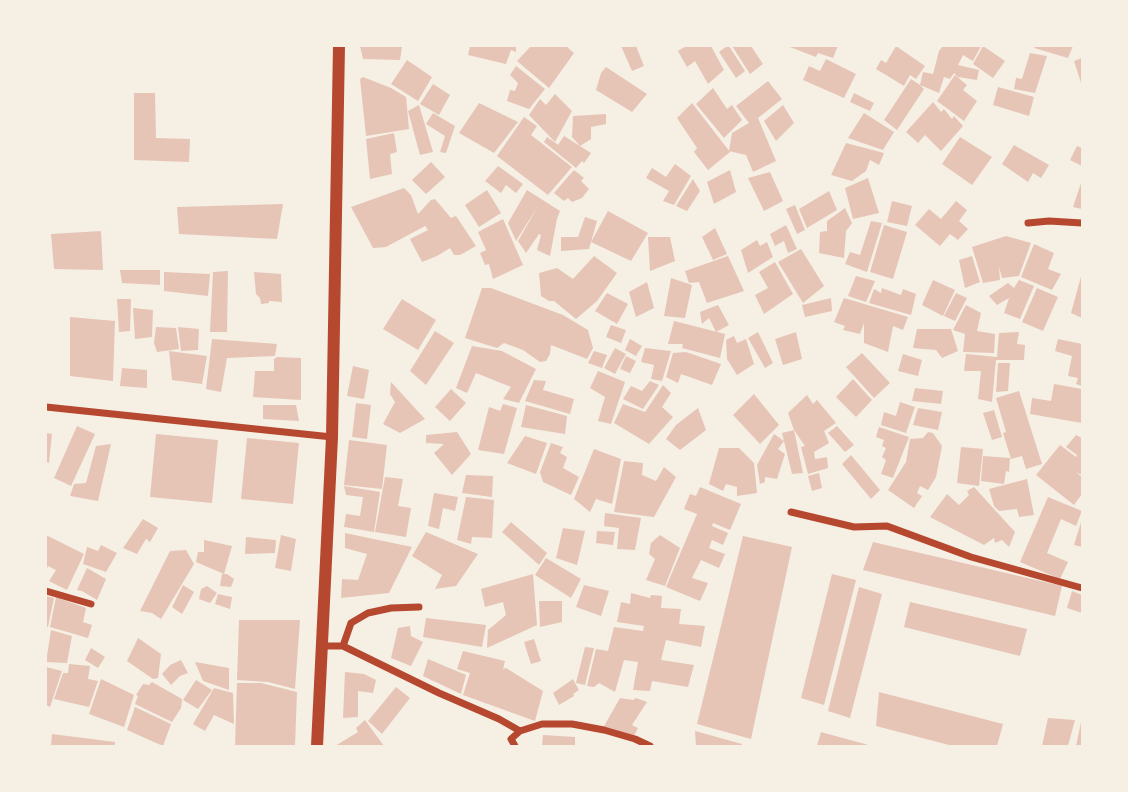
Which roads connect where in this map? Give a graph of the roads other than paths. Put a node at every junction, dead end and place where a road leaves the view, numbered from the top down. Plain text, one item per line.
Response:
1 (339, 46) edge
2 (1028, 223) dead end
3 (1083, 223) edge
4 (46, 407) edge
5 (332, 437) junction
6 (791, 512) dead end
7 (1083, 588) edge
8 (46, 591) edge
9 (91, 604) dead end
10 (419, 607) dead end
11 (323, 646) junction
12 (343, 646) junction
13 (520, 731) junction
14 (317, 747) edge
15 (515, 747) edge
16 (650, 747) edge

1 - 5 street
2 - 3 street
4 - 5 street
5 - 11 street
6 - 7 street
8 - 9 street
10 - 12 street
11 - 12 street
11 - 14 street
12 - 13 street
13 - 15 street
13 - 16 street

